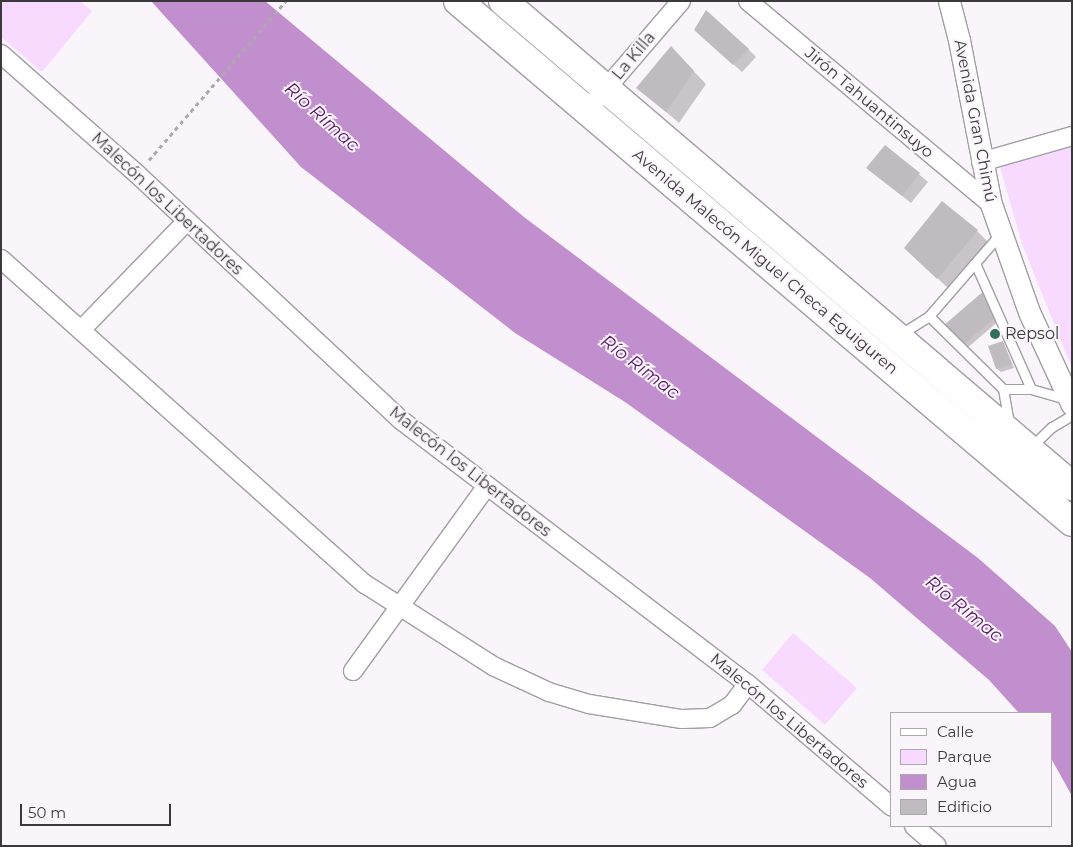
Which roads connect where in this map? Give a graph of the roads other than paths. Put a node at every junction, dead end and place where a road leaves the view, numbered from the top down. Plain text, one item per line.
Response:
1 (458, 1) edge
2 (503, 1) edge
3 (681, 1) edge
4 (748, 1) edge
5 (949, 1) edge
6 (1, 54) edge
7 (604, 91) junction
8 (586, 112) junction
9 (1072, 136) edge
10 (981, 162) junction
11 (991, 204) junction
12 (187, 221) junction
13 (1000, 234) junction
14 (1, 259) edge
15 (975, 263) junction
16 (929, 316) junction
17 (81, 330) junction
18 (896, 337) junction
19 (1003, 389) junction
20 (1031, 389) junction
21 (1071, 407) edge
22 (1019, 442) junction
23 (487, 486) junction
24 (1072, 486) edge
25 (1072, 522) edge
26 (398, 606) junction
27 (353, 671) dead end
28 (748, 684) junction
29 (890, 805) edge
30 (915, 827) edge
31 (937, 846) edge

1 - 8 main road, Avenida Malecón Miguel Checa Eguiguren
2 - 7 main road, Avenida Malecón Miguel Checa Eguiguren
3 - 7 street, La Killa
4 - 11 street, Jirón Tahuantinsuyo
5 - 10 street, Avenida Gran Chimú
6 - 12 street, Malecón los Libertadores
7 - 8 street, La Killa
7 - 18 main road, Avenida Malecón Miguel Checa Eguiguren
8 - 25 main road, Avenida Malecón Miguel Checa Eguiguren
9 - 10 street
10 - 11 street, Avenida Gran Chimú
11 - 13 street, Avenida Gran Chimú
12 - 17 street
12 - 23 street, Malecón los Libertadores
13 - 15 lane
13 - 21 street, Avenida Gran Chimú
14 - 17 street
15 - 16 lane
15 - 20 lane
16 - 18 lane
16 - 19 lane
17 - 26 street
18 - 22 main road, Avenida Malecón Miguel Checa Eguiguren
19 - 20 lane
19 - 22 lane
20 - 21 lane
21 - 22 lane
22 - 24 main road, Avenida Malecón Miguel Checa Eguiguren
23 - 26 street
23 - 28 street, Malecón los Libertadores
26 - 27 street
26 - 28 street
28 - 29 street, Malecón los Libertadores
30 - 31 street

